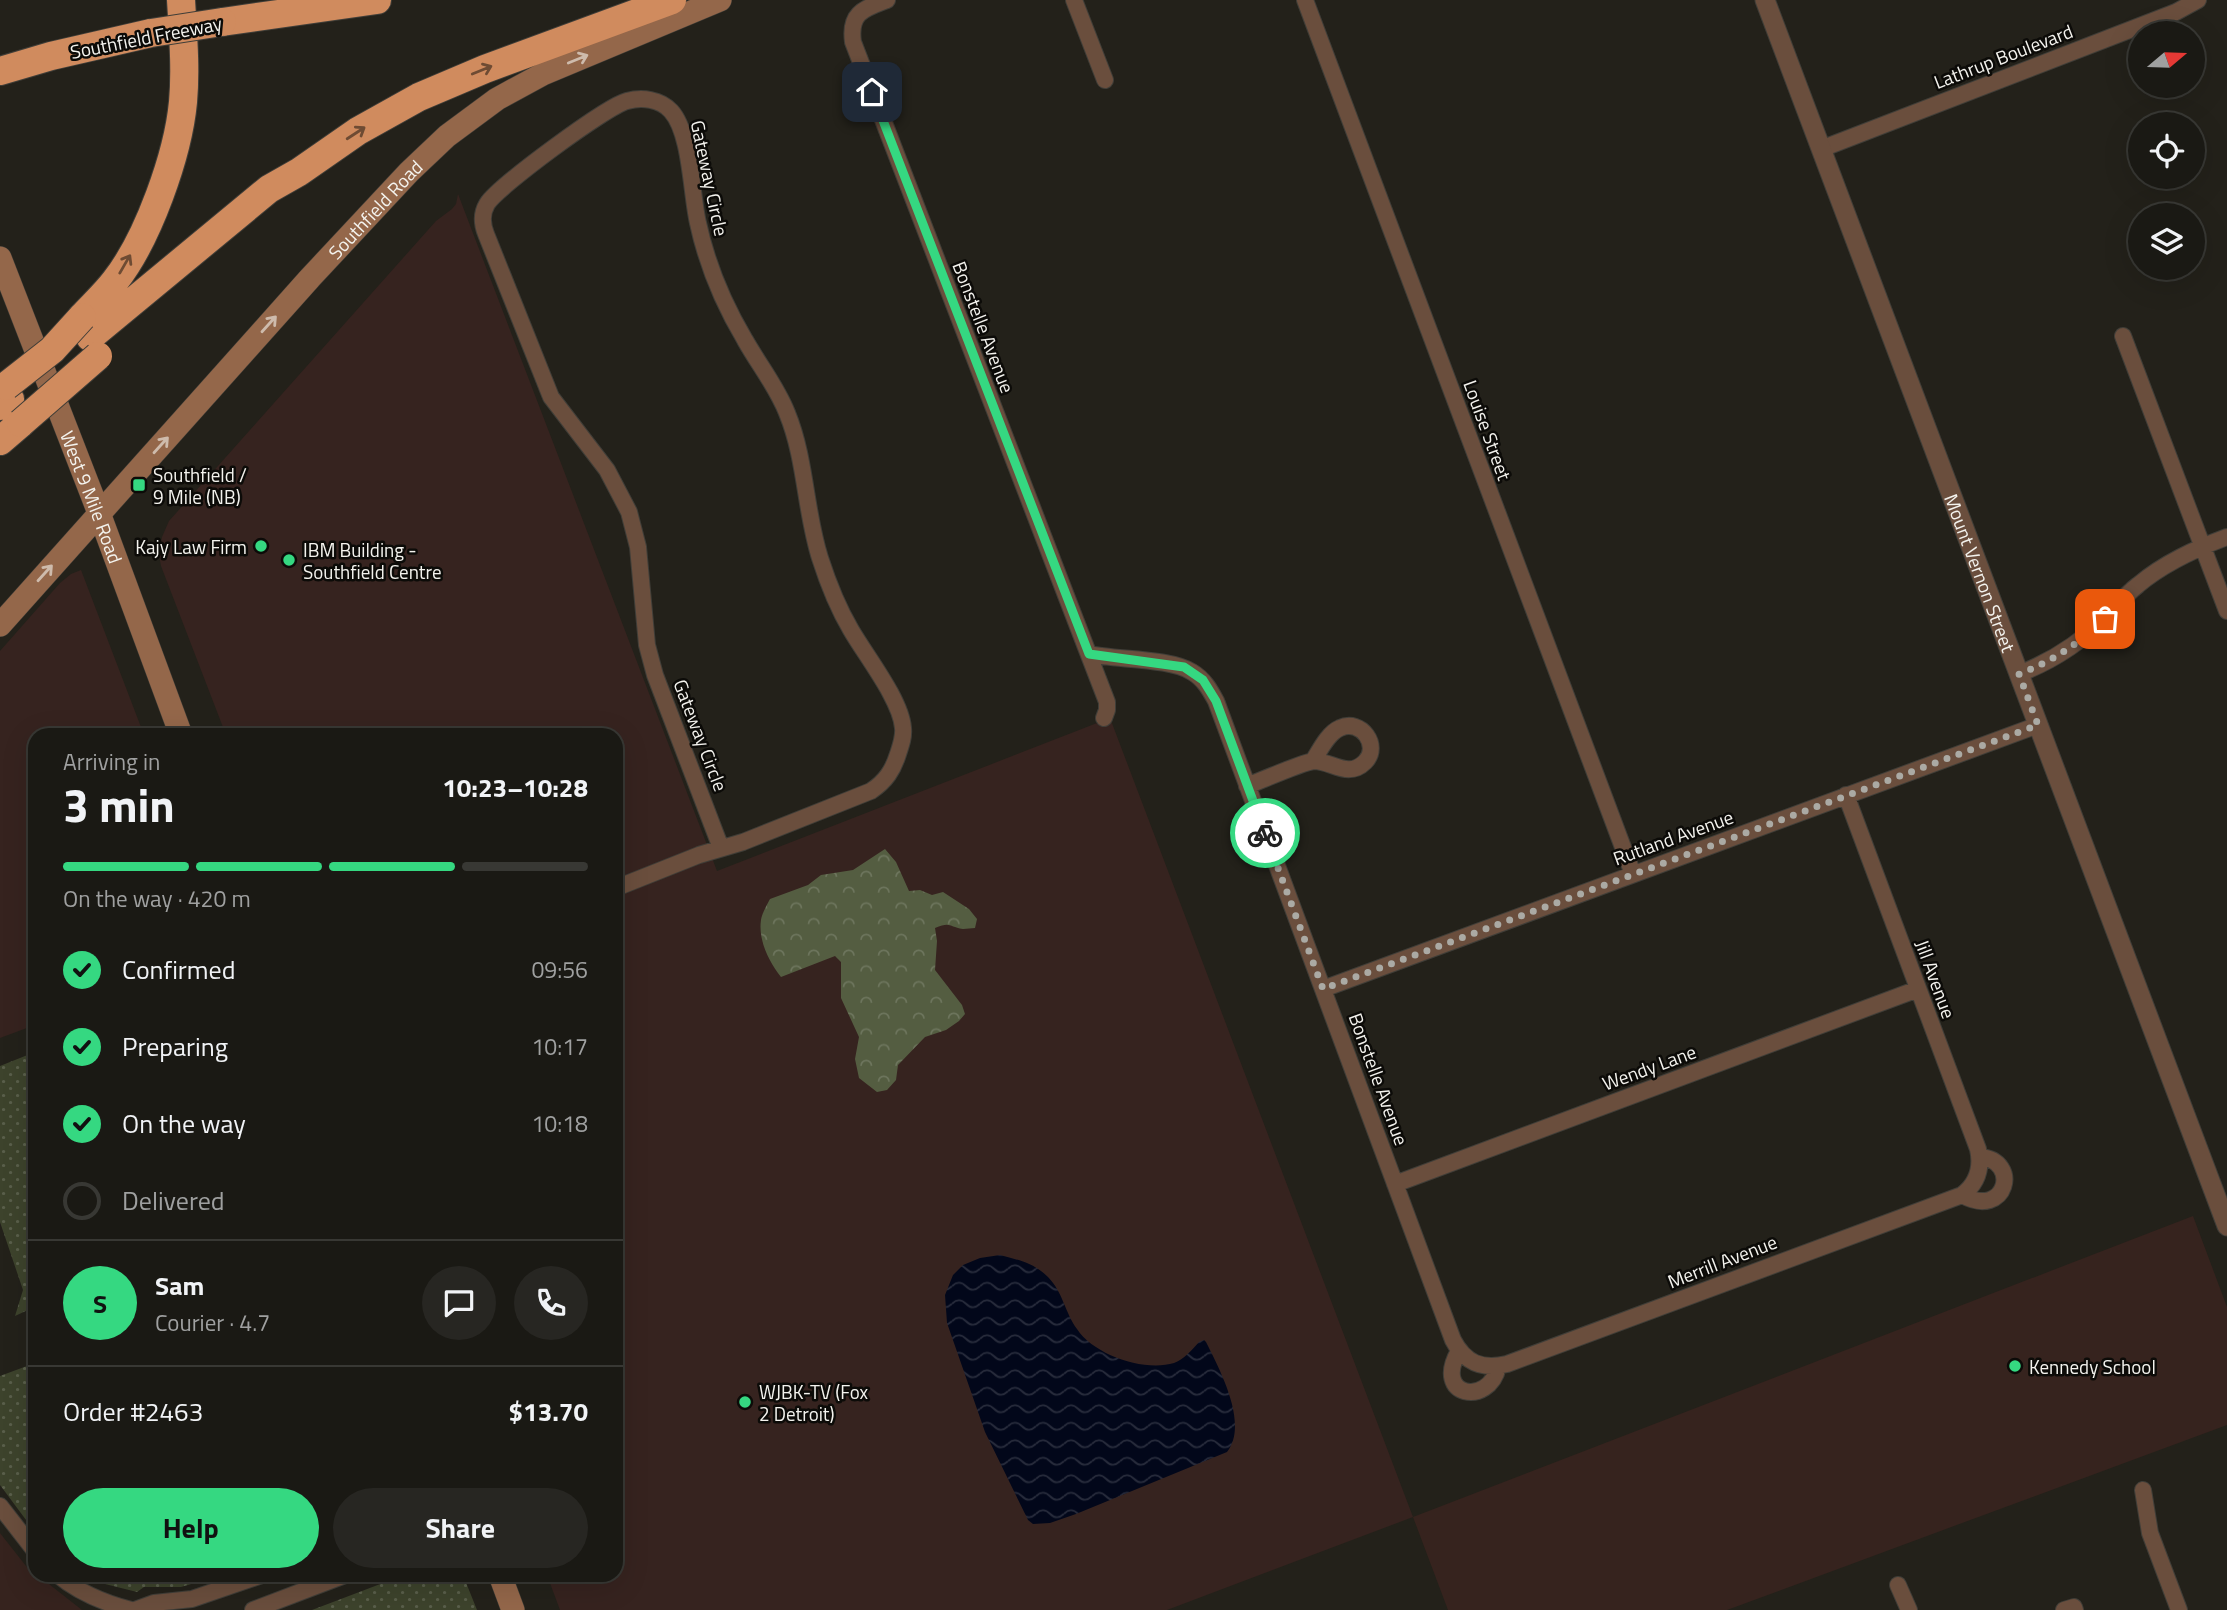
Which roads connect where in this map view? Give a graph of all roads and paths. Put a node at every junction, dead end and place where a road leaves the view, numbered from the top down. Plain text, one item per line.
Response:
1 (181, 0) edge
2 (377, 0) edge
3 (672, 0) edge
4 (720, 0) edge
5 (887, 0) edge
6 (1074, 0) edge
7 (1305, 0) edge
8 (1765, 0) edge
9 (2198, 0) edge
10 (0, 71) edge
11 (1105, 80) dead end
12 (1821, 149) junction
13 (0, 258) edge
14 (2123, 336) dead end
15 (90, 337) junction
16 (7, 401) edge
17 (0, 442) edge
18 (99, 513) junction
19 (2227, 537) edge
20 (2202, 546) junction
21 (2227, 611) edge
22 (0, 625) edge
23 (1089, 654) junction
24 (2019, 674) junction
25 (1104, 718) dead end
26 (2038, 725) junction
27 (178, 728) edge
28 (1313, 761) dead end
29 (1247, 786) junction
30 (1846, 795) junction
31 (721, 848) junction
32 (1633, 874) junction
33 (623, 885) edge
34 (1323, 989) junction
35 (1918, 989) junction
36 (1980, 1157) junction
37 (1977, 1178) joint
38 (1395, 1184) junction
39 (1962, 1195) junction
40 (2225, 1214) edge
41 (1459, 1351) junction
42 (1474, 1364) joint
43 (1498, 1367) junction
44 (2144, 1490) dead end
45 (0, 1506) edge
46 (28, 1542) edge
47 (67, 1582) edge
48 (243, 1582) edge
49 (255, 1582) edge
50 (311, 1582) edge
51 (503, 1582) edge
52 (1898, 1585) dead end
53 (255, 1609) edge
54 (133, 1610) edge
55 (513, 1610) edge
56 (1909, 1610) edge
57 (2064, 1610) edge
58 (2075, 1610) edge
59 (2179, 1610) edge

15 -> 1 highway
2 - 10 highway, Southfield Freeway, bridge
15 -> 3 highway
18 -> 4 main road, Southfield Road
5 - 23 street, Bonstelle Avenue
6 - 11 street
7 - 32 street, Louise Street
8 - 12 street, Mount Vernon Street
9 - 12 street, Lathrup Boulevard
12 - 24 street, Mount Vernon Street
13 - 18 main road, West 9 Mile Road
14 - 20 street
15 - 16 highway, bridge
15 - 16 highway, bridge
16 - 17 highway
22 -> 18 main road, Southfield Road
18 - 27 main road, West 9 Mile Road
19 - 20 street
20 - 21 street
20 - 24 street
23 - 25 street, Bonstelle Avenue
23 - 29 street, Bonstelle Avenue
24 - 26 street, Mount Vernon Street
26 - 30 street, Rutland Avenue
26 - 40 street, Mount Vernon Street
28 - 29 street
29 - 34 street, Bonstelle Avenue
30 - 32 street, Rutland Avenue
30 - 35 street, Jill Avenue
31 - 31 street, Gateway Circle
31 - 33 street, Gateway Circle
32 - 34 street, Rutland Avenue
34 - 38 street, Bonstelle Avenue
35 - 36 street, Jill Avenue
35 - 38 street, Wendy Lane
36 - 37 street, Jill Avenue
36 - 39 street
37 - 39 street, Merrill Avenue
38 - 41 street, Bonstelle Avenue
39 - 43 street, Merrill Avenue
41 - 42 street, Bonstelle Avenue
41 - 43 street
42 - 43 street, Merrill Avenue
44 - 59 street
45 - 46 street
47 - 54 street
48 - 54 street
49 - 53 street
50 - 53 street
51 - 55 main road
52 - 56 street
57 - 58 street

